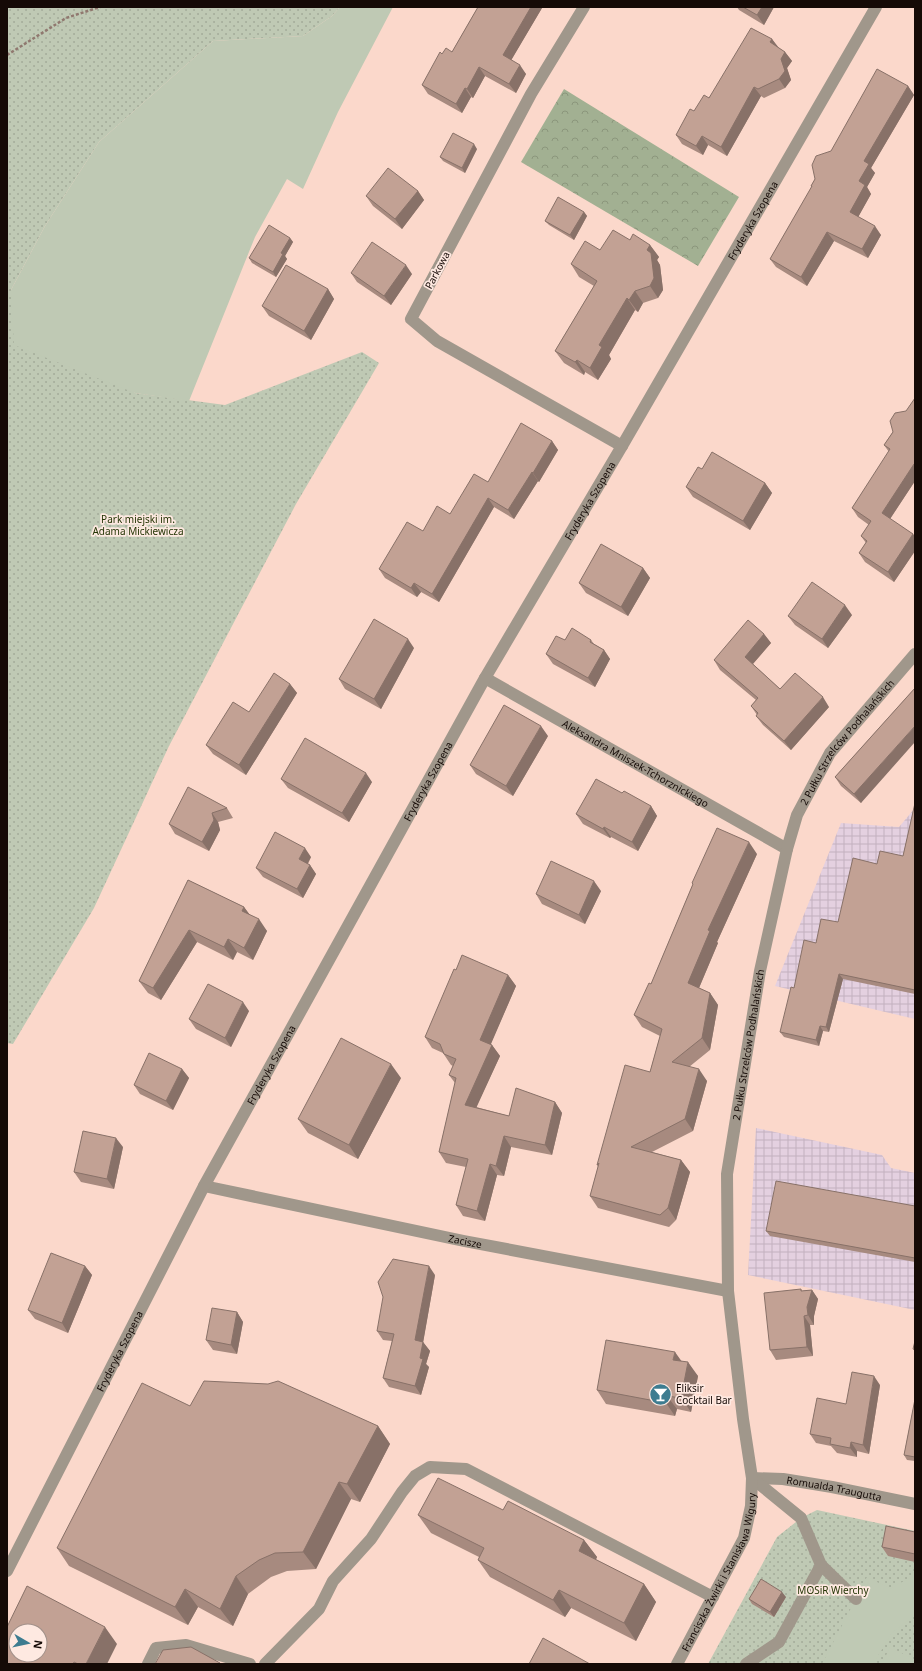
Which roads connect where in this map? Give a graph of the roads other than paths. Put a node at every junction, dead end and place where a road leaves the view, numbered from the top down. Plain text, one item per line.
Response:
1 (584, 7) edge
2 (876, 7) edge
3 (622, 446) junction
4 (915, 654) edge
5 (485, 678) junction
6 (787, 849) junction
7 (204, 1186) junction
8 (728, 1291) junction
9 (752, 1478) junction
10 (915, 1504) edge
11 (821, 1565) junction
12 (7, 1572) edge
13 (713, 1597) junction
14 (856, 1599) dead end
15 (148, 1664) edge
16 (250, 1664) edge
17 (265, 1664) edge
18 (677, 1664) edge
19 (746, 1664) edge

1 - 3 street, Parkowa
2 - 3 street, Fryderyka Szopena
3 - 5 street, Fryderyka Szopena
4 - 6 street, 2 Pułku Strzelców Podhalańskich
5 - 6 street, Aleksandra Mniszek-Tchorznickiego
5 - 7 street, Fryderyka Szopena
6 - 8 street, 2 Pułku Strzelców Podhalańskich
7 - 8 street, Zacisze
7 - 12 street, Fryderyka Szopena
8 - 9 street, 2 Pułku Strzelców Podhalańskich
9 - 10 street, Romualda Traugutta
9 - 11 street
9 - 13 street, Franciszka Żwirki i Stanisława Wigury
11 - 14 street
11 - 19 street
13 - 17 street
13 - 18 street, Franciszka Żwirki i Stanisława Wigury
15 - 16 street

